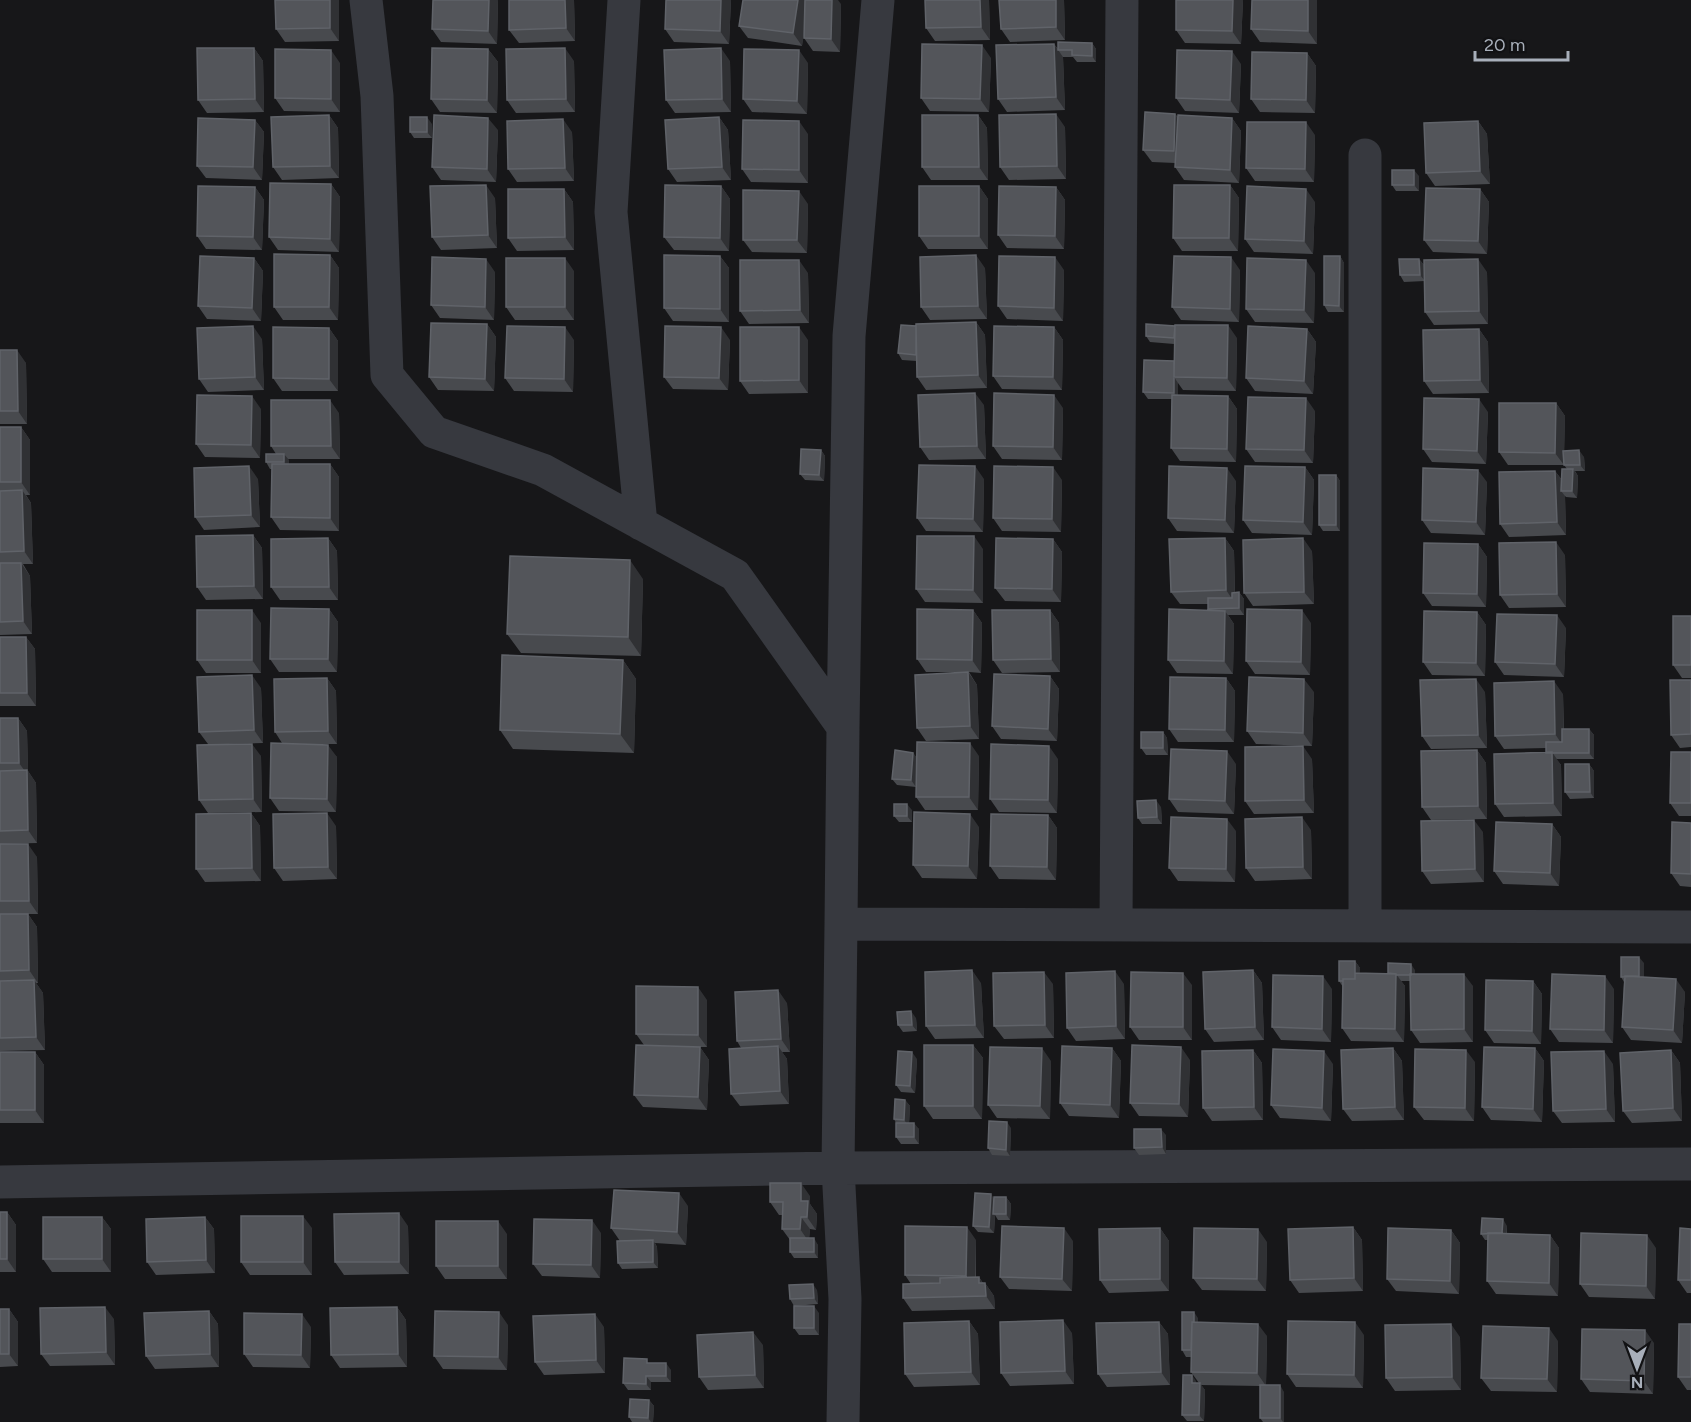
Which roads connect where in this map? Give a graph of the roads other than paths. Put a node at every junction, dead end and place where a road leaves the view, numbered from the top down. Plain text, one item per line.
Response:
1 (366, 0) edge
2 (624, 0) edge
3 (878, 0) edge
4 (1122, 0) edge
5 (1365, 155) dead end
6 (641, 524) junction
7 (843, 728) junction
8 (841, 924) junction
9 (1116, 925) junction
10 (1365, 926) junction
11 (1691, 927) edge
12 (1691, 1164) edge
13 (838, 1168) junction
14 (0, 1182) edge
15 (843, 1422) edge

1 - 6 street
2 - 6 street
3 - 7 street
4 - 9 street
5 - 10 street
6 - 7 street
7 - 8 street
8 - 9 street
8 - 13 street
9 - 10 street
10 - 11 street
12 - 13 street
13 - 14 street
13 - 15 street

